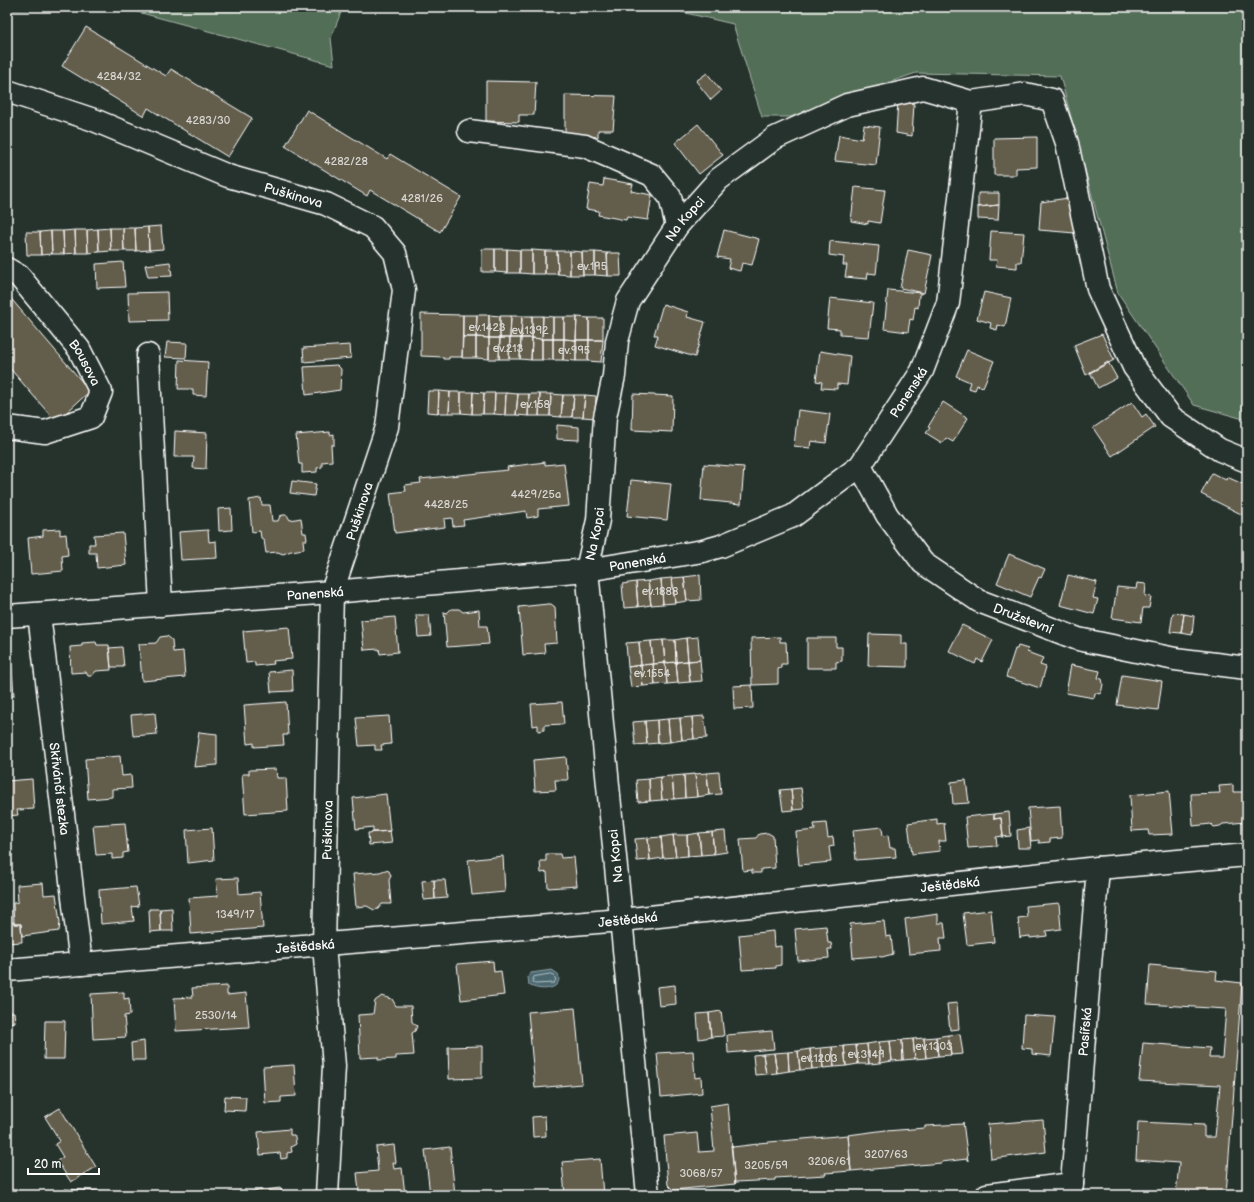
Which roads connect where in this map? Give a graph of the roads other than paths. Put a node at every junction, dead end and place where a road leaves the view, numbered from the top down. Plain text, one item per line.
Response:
1 (7, 91) edge
2 (970, 102) junction
3 (469, 131) dead end
4 (677, 226) junction
5 (7, 269) edge
6 (148, 355) dead end
7 (7, 427) edge
8 (1247, 462) edge
9 (860, 466) junction
10 (587, 570) junction
11 (332, 592) junction
12 (161, 605) junction
13 (39, 614) junction
14 (7, 616) edge
15 (1247, 668) edge
16 (1247, 854) edge
17 (1098, 868) junction
18 (622, 920) junction
19 (324, 946) junction
20 (81, 964) junction
21 (7, 970) edge
22 (1072, 1189) edge
23 (327, 1195) edge
24 (648, 1195) edge
25 (986, 1195) edge

1 - 11 street, Puškinova
2 - 4 street, Na Kopci
2 - 8 street
2 - 9 street, Panenská
3 - 4 street
4 - 10 street, Na Kopci
5 - 7 street, Bousova
6 - 12 street
9 - 10 street, Panenská
9 - 15 street, Družstevní
10 - 11 street, Panenská
10 - 18 street, Na Kopci
11 - 12 street, Panenská
11 - 19 street, Puškinova
12 - 13 street, Panenská
13 - 14 street, Panenská
13 - 20 street, Skřivánčí stezka
16 - 17 street, Ještědská
17 - 18 street, Ještědská
17 - 22 street, Pasířská
18 - 19 street, Ještědská
18 - 24 street, Na Kopci
19 - 20 street, Ještědská
19 - 23 street, Puškinova
20 - 21 street, Ještědská
22 - 25 street

